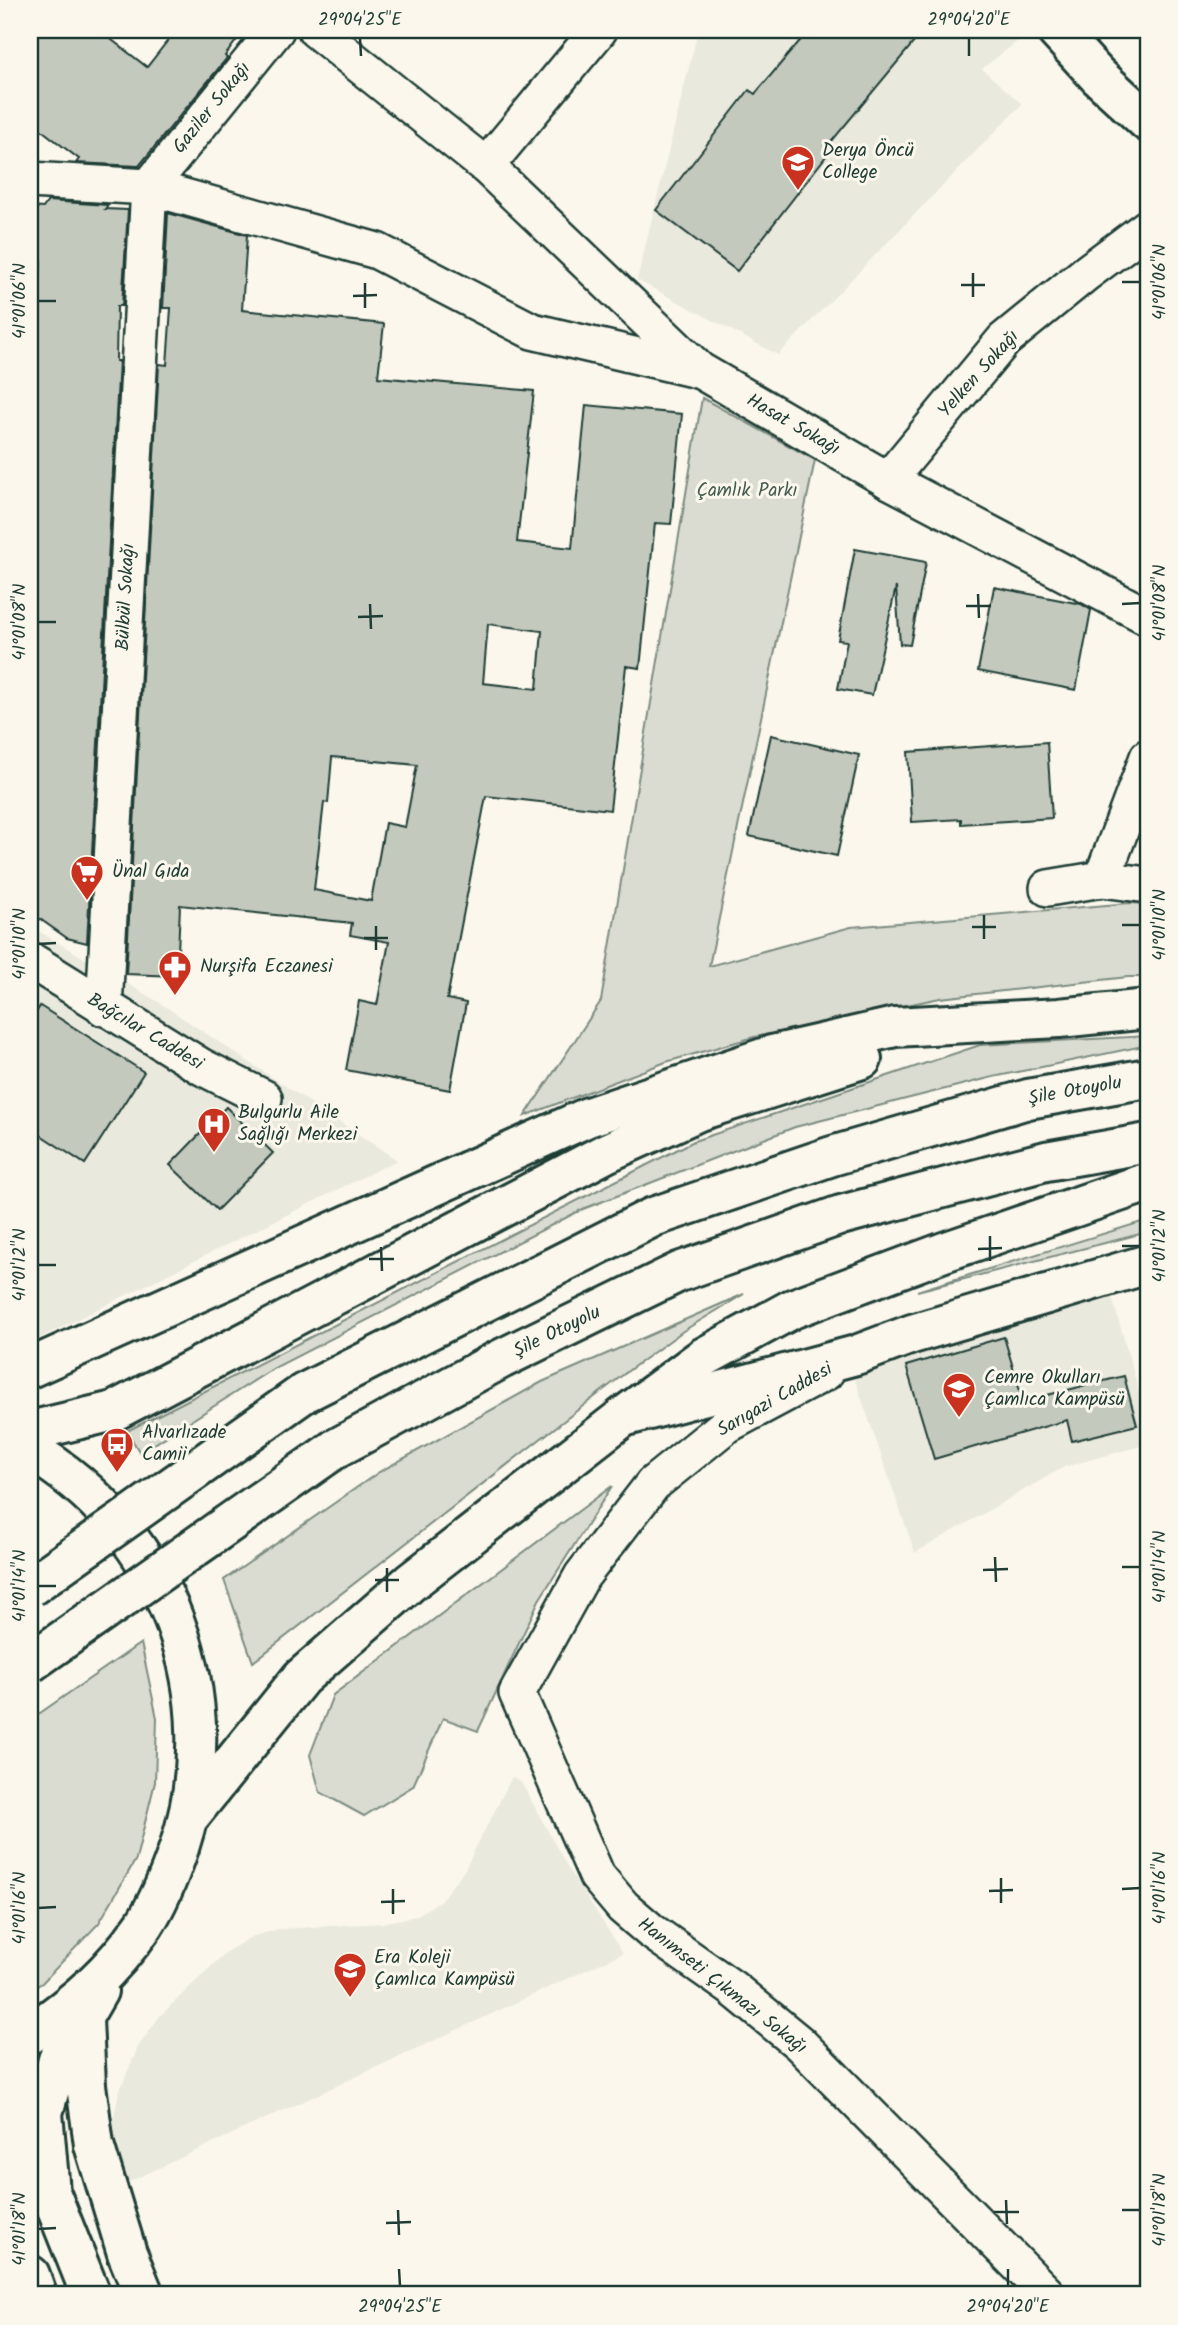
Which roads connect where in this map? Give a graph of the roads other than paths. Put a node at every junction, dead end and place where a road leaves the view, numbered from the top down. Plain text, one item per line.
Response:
1 (276, 30) edge
2 (316, 30) edge
3 (599, 30) edge
4 (1056, 30) edge
5 (1148, 122) edge
6 (486, 166) junction
7 (30, 180) edge
8 (149, 187) junction
9 (1148, 228) edge
10 (699, 370) junction
11 (888, 480) junction
12 (1148, 617) edge
13 (1148, 757) edge
14 (1102, 879) junction
15 (1148, 885) edge
16 (1048, 888) dead end
17 (30, 960) edge
18 (104, 1008) junction
19 (1148, 1009) edge
20 (1059, 1018) junction
21 (1148, 1078) edge
22 (264, 1098) dead end
23 (1148, 1143) edge
24 (1148, 1182) edge
25 (1148, 1264) edge
26 (856, 1355) junction
27 (30, 1368) edge
28 (623, 1417) junction
29 (30, 1431) edge
30 (30, 1450) edge
31 (30, 1587) edge
32 (30, 1663) edge
33 (517, 1693) joint
34 (189, 1818) junction
35 (111, 1968) junction
36 (83, 2019) junction
37 (30, 2034) edge
38 (30, 2275) edge
39 (37, 2295) edge
40 (91, 2295) edge
41 (144, 2295) edge
42 (1048, 2295) edge

1 - 8 street, Gaziler Sokağı
2 - 6 street, Hasat Sokağı
3 - 6 street
4 - 5 main road
6 - 10 street, Hasat Sokağı
7 - 8 street
8 - 10 street
8 - 18 street, Bülbül Sokağı
9 - 11 street, Yelken Sokağı
10 - 11 street, Hasat Sokağı
11 - 12 street, Hasat Sokağı
13 - 14 street
14 - 15 street
14 - 16 street
17 - 18 street, Bağcılar Caddesi
18 - 22 street, Bağcılar Caddesi
19 - 20 main road
20 - 27 main road
20 - 29 main road
21 - 31 main road, Şile Otoyolu, bridge
23 - 32 main road, Şile Otoyolu, bridge
24 - 28 main road
25 - 26 main road, Sarıgazi Caddesi
26 - 28 main road
26 - 33 street, Sarıgazi Caddesi
28 - 34 main road
30 - 34 main road
33 - 42 street, Hanımseti Çıkmazı Sokağı
34 - 35 main road
35 - 36 main road
35 - 37 main road
36 - 40 main road
36 - 41 main road
38 - 39 main road

